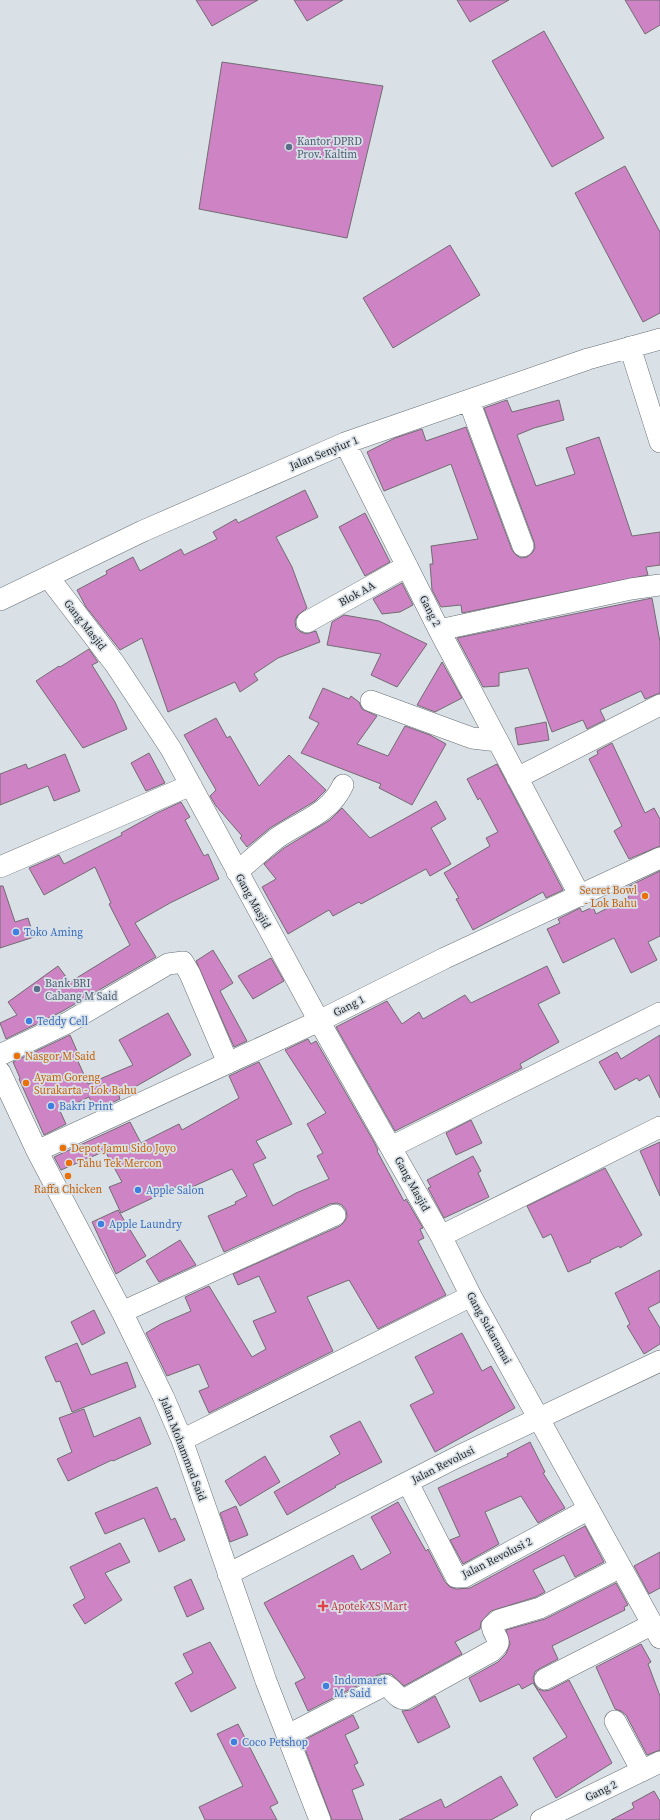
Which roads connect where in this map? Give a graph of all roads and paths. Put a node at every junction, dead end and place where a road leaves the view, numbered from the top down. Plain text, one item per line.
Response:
1 (660, 339) edge
2 (630, 347) junction
3 (469, 400) junction
4 (660, 442) edge
5 (345, 443) junction
6 (523, 546) dead end
7 (407, 566) junction
8 (49, 578) junction
9 (660, 585) edge
10 (0, 600) edge
11 (307, 622) dead end
12 (439, 630) junction
13 (371, 701) dead end
14 (660, 705) edge
15 (498, 741) junction
16 (517, 778) junction
17 (191, 785) junction
18 (343, 785) dead end
19 (660, 858) edge
20 (0, 867) edge
21 (237, 872) junction
22 (580, 896) junction
23 (660, 1013) edge
24 (319, 1021) junction
25 (0, 1055) edge
26 (228, 1063) junction
27 (0, 1072) edge
28 (660, 1128) edge
29 (391, 1147) junction
30 (37, 1151) junction
31 (335, 1215) dead end
32 (441, 1236) junction
33 (471, 1296) junction
34 (122, 1312) junction
35 (660, 1361) edge
36 (539, 1419) junction
37 (182, 1440) junction
38 (408, 1483) junction
39 (589, 1509) junction
40 (621, 1567) junction
41 (228, 1574) junction
42 (656, 1631) edge
43 (545, 1679) dead end
44 (615, 1721) dead end
45 (288, 1734) junction
46 (651, 1767) edge
47 (320, 1820) edge
48 (541, 1820) edge

1 - 2 street, Jalan Senyiur 1
2 - 3 street, Jalan Senyiur 1
2 - 4 street
3 - 5 street, Jalan Senyiur 1
3 - 6 street
5 - 7 street, Gang 2
5 - 8 street, Jalan Senyiur 1
7 - 11 street, Blok AA
7 - 12 street, Gang 2
8 - 10 street, Jalan Senyiur 1
8 - 17 street, Gang Masjid
9 - 12 street
12 - 15 street, Gang 2
13 - 15 street
14 - 16 street
15 - 16 street, Gang 2
16 - 22 street, Gang 2
17 - 20 street
17 - 21 street, Gang Masjid
18 - 21 street
19 - 22 street, Gang 1
21 - 24 street, Gang Masjid
22 - 24 street, Gang 1
23 - 29 street
24 - 26 street, Gang 1
24 - 29 street, Gang Masjid
25 - 26 street
26 - 30 street, Gang 1
27 - 30 street, Jalan Mohammad Said
28 - 32 street
29 - 32 street, Gang Masjid
30 - 34 street, Jalan Mohammad Said
31 - 34 street
32 - 33 street, Gang Sukaramai
33 - 36 street, Gang Sukaramai
33 - 37 street
34 - 37 street, Jalan Mohammad Said
35 - 36 street, Jalan Revolusi
36 - 38 street, Jalan Revolusi
36 - 39 street, Gang Sukaramai
37 - 41 street, Jalan Mohammad Said
38 - 39 street, Jalan Revolusi 2
38 - 41 street, Jalan Revolusi
39 - 40 street, Gang Sukaramai
40 - 42 street, Gang Sukaramai
40 - 45 street
41 - 45 street, Jalan Mohammad Said
42 - 43 street
44 - 46 street
45 - 47 street, Jalan Mohammad Said
46 - 48 street, Gang 2

